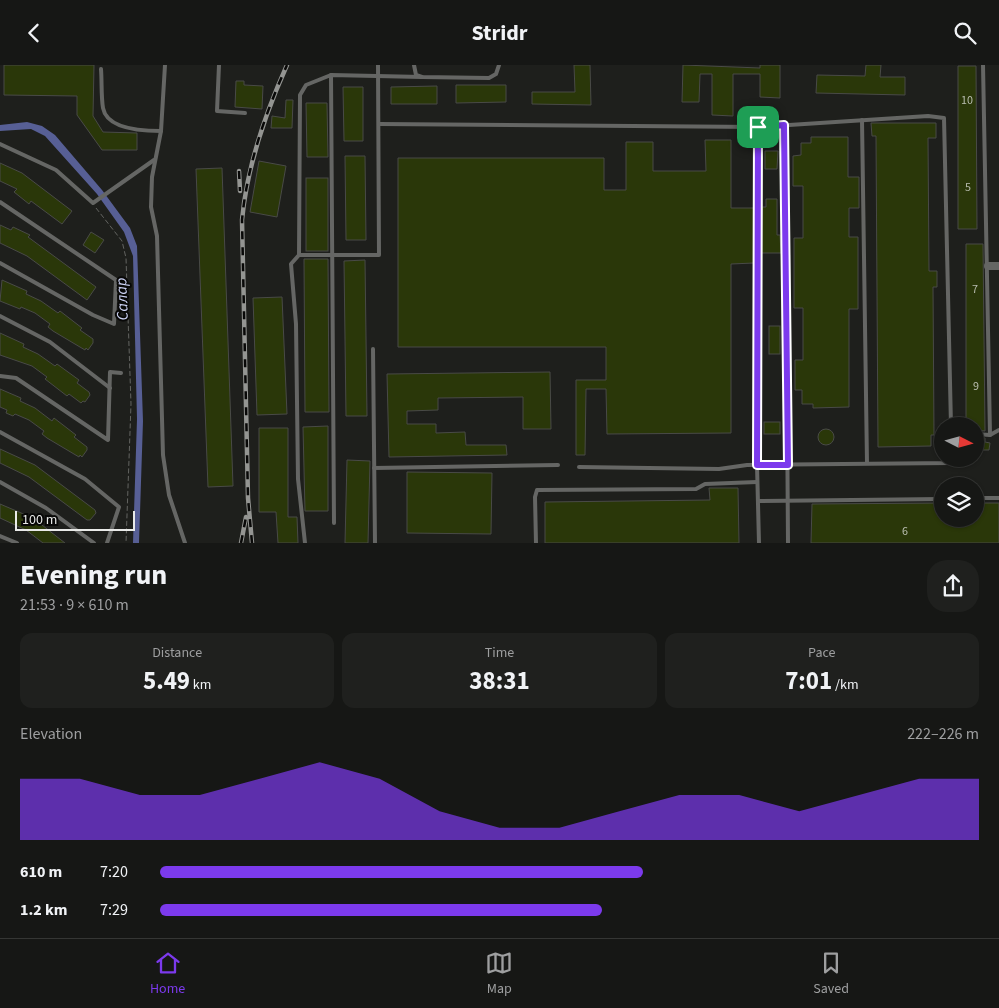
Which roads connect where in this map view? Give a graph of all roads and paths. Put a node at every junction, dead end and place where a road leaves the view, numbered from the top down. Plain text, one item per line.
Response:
1 (165, 65) edge
2 (219, 65) edge
3 (378, 65) edge
4 (414, 65) edge
5 (499, 65) edge
6 (983, 65) edge
7 (101, 69) dead end
8 (331, 75) junction
9 (378, 76) junction
10 (422, 77) junction
11 (245, 113) dead end
12 (862, 120) junction
13 (379, 124) junction
14 (784, 125) junction
15 (758, 127) junction
16 (161, 131) junction
17 (0, 144) edge
18 (154, 160) junction
19 (0, 201) edge
20 (93, 203) junction
21 (299, 255) junction
22 (334, 255) junction
23 (0, 263) edge
24 (988, 266) junction
25 (999, 266) edge
26 (0, 316) edge
27 (373, 349) dead end
28 (121, 373) dead end
29 (0, 376) edge
30 (110, 388) junction
31 (951, 417) edge
32 (999, 430) edge
33 (0, 432) edge
34 (984, 435) edge
35 (990, 435) junction
36 (867, 463) junction
37 (934, 463) edge
38 (558, 465) dead end
39 (757, 465) junction
40 (788, 465) junction
41 (579, 467) dead end
42 (374, 468) junction
43 (757, 482) junction
44 (0, 483) edge
45 (984, 498) edge
46 (999, 498) edge
47 (934, 499) edge
48 (788, 500) junction
49 (758, 501) junction
50 (334, 523) dead end
51 (0, 536) edge
52 (17, 543) edge
53 (94, 543) edge
54 (107, 543) edge
55 (126, 543) edge
56 (185, 543) edge
57 (305, 543) edge
58 (375, 543) edge
59 (536, 543) edge
60 (759, 543) edge
61 (788, 543) edge

1 - 16 lane
2 - 11 lane
3 - 9 lane
4 - 10 lane
5 - 10 lane
6 - 24 lane
7 - 16 lane
8 - 9 lane
8 - 21 lane
8 - 22 lane
9 - 10 lane
9 - 13 lane
12 - 14 lane
12 - 31 lane
12 - 36 lane
13 - 15 lane
13 - 22 lane
14 - 15 lane
14 - 40 lane
15 - 39 lane
16 - 18 lane
17 - 20 lane
18 - 20 lane
18 - 56 lane
19 - 23 lane
20 - 55 path
21 - 22 lane
21 - 57 lane
22 - 50 lane
24 - 25 street
24 - 35 lane
26 - 30 lane
27 - 42 lane
28 - 30 lane
29 - 30 lane
32 - 35 lane
33 - 54 lane
34 - 35 lane
36 - 37 lane
36 - 40 lane
38 - 42 lane
39 - 40 lane
39 - 41 lane
39 - 43 lane
40 - 48 lane
42 - 58 lane
43 - 49 lane
43 - 59 lane
44 - 53 lane
45 - 46 lane
47 - 48 lane
48 - 49 lane
48 - 61 lane
49 - 60 lane
51 - 52 lane

